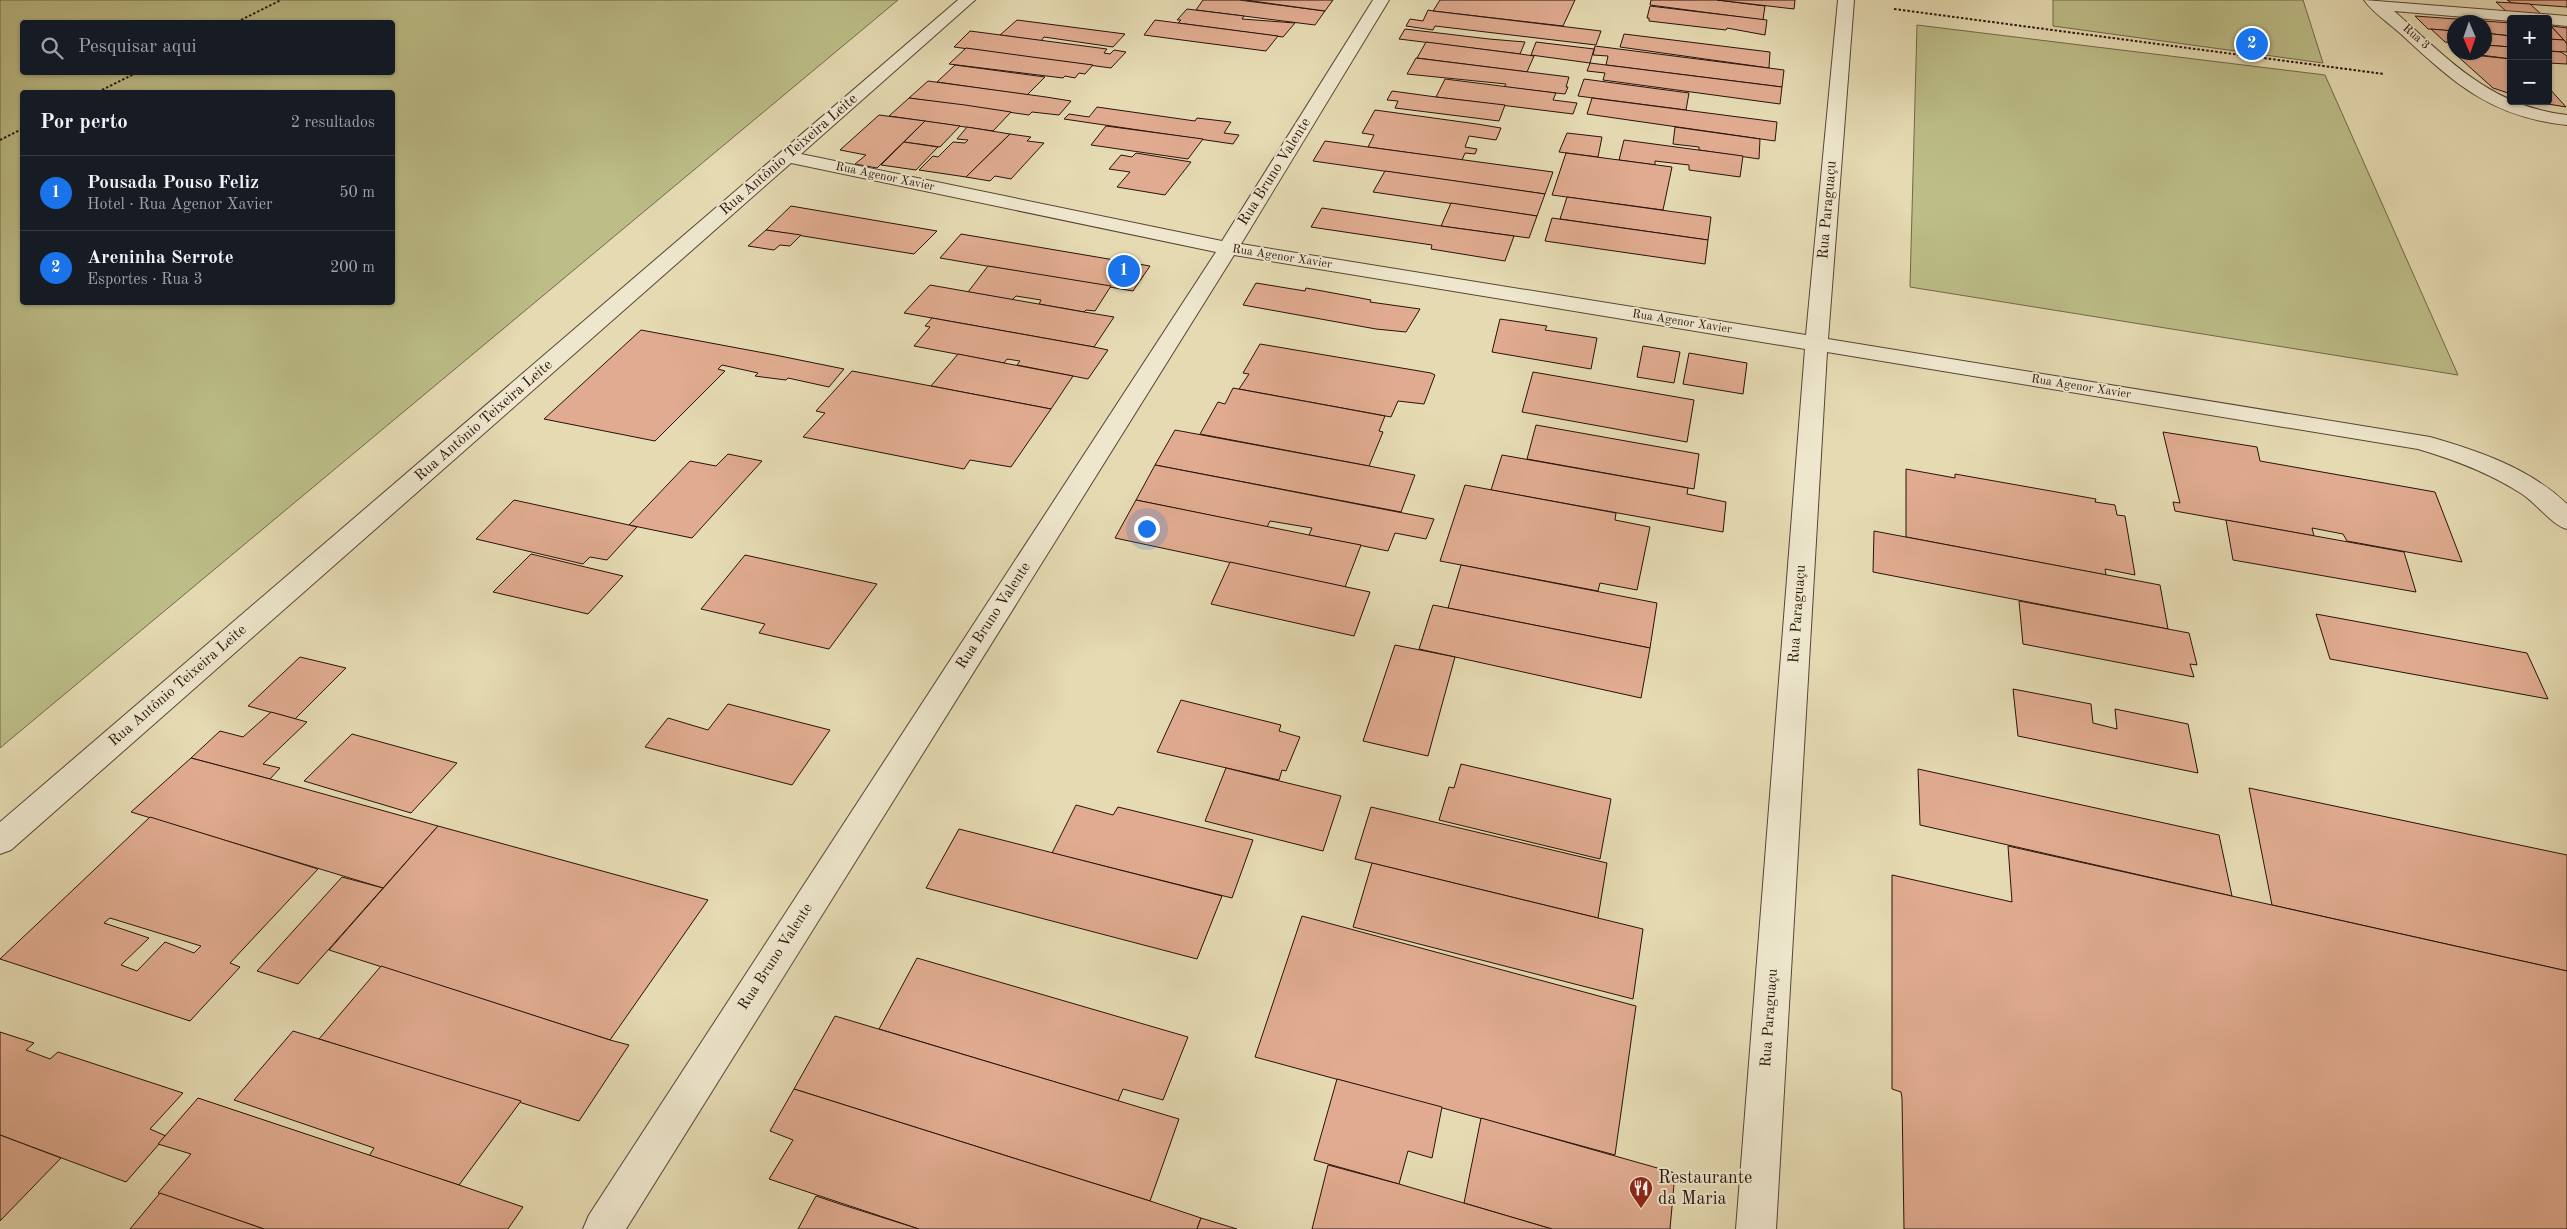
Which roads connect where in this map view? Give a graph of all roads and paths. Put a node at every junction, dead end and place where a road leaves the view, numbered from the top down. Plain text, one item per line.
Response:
1 (281, 0) edge
2 (966, 0) edge
3 (1381, 0) edge
4 (1846, 1) edge
5 (2376, 3) edge
6 (2507, 16) edge
7 (2552, 19) edge
8 (241, 20) edge
9 (2567, 21) edge
10 (2386, 74) dead end
11 (132, 75) edge
12 (102, 90) edge
13 (2567, 120) edge
14 (20, 130) edge
15 (0, 140) edge
16 (787, 157) junction
17 (1228, 248) junction
18 (1816, 345) junction
19 (2565, 517) edge
20 (0, 841) edge
21 (603, 1229) edge
22 (1756, 1229) edge

1 - 8 path
2 - 16 street, Rua Antônio Teixeira Leite
3 - 17 street, Rua Bruno Valente
4 - 10 path
4 - 18 street, Rua Paraguaçu
5 - 6 street
5 - 13 street, Rua 3
7 - 9 street
11 - 12 path
14 - 15 path
16 - 17 street, Rua Agenor Xavier
16 - 20 street, Rua Antônio Teixeira Leite
17 - 18 street, Rua Agenor Xavier
17 - 21 street, Rua Bruno Valente
18 - 19 street, Rua Agenor Xavier
18 - 22 street, Rua Paraguaçu

